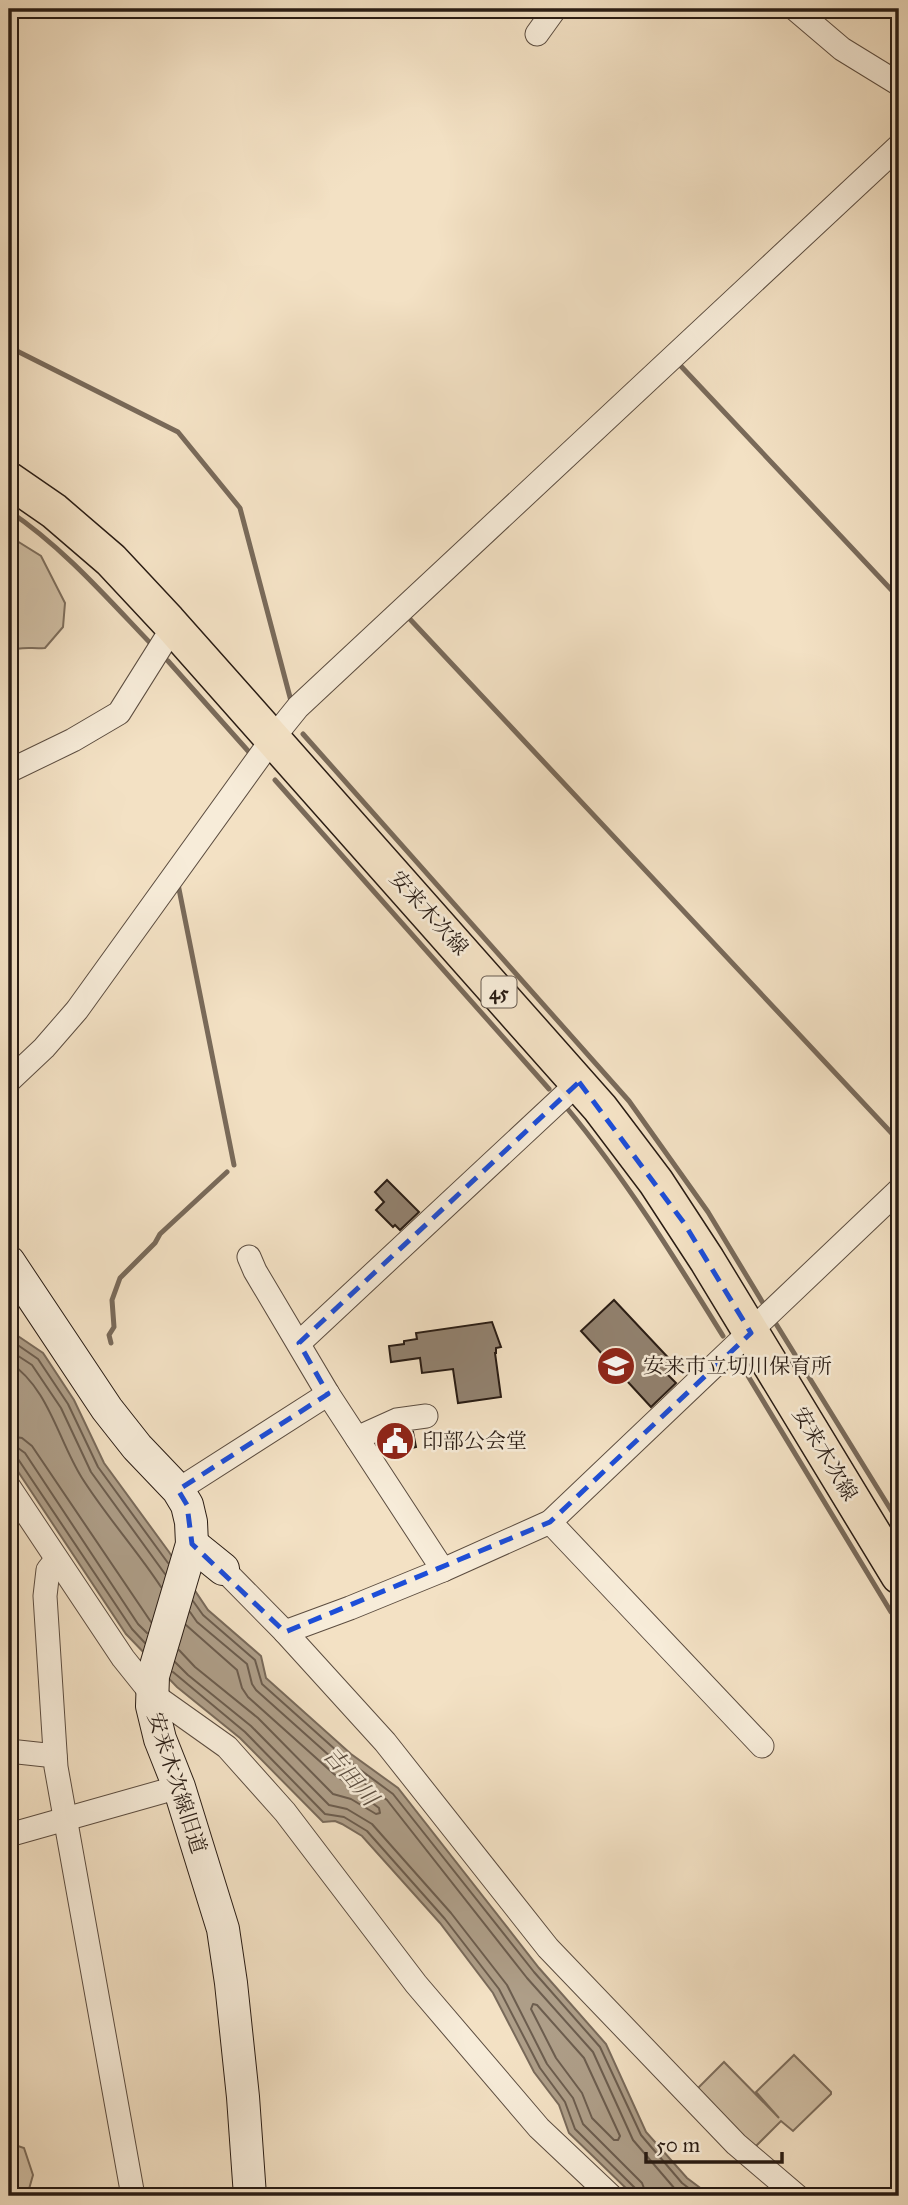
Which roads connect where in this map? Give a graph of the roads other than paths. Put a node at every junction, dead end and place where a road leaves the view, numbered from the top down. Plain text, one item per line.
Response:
1 (555, 9) edge
2 (795, 9) edge
3 (537, 34) dead end
4 (899, 84) edge
5 (899, 146) edge
6 (9, 480) edge
7 (173, 627) junction
8 (272, 738) junction
9 (9, 771) edge
10 (9, 1082) edge
11 (579, 1082) junction
12 (899, 1190) edge
13 (249, 1257) dead end
14 (9, 1262) edge
15 (751, 1332) junction
16 (299, 1343) junction
17 (328, 1394) junction
18 (426, 1416) dead end
19 (357, 1438) junction
20 (9, 1487) edge
21 (178, 1490) junction
22 (550, 1522) junction
23 (191, 1548) junction
24 (57, 1560) junction
25 (223, 1569) joint
26 (443, 1570) junction
27 (899, 1576) edge
28 (285, 1632) junction
29 (152, 1684) junction
30 (762, 1746) dead end
31 (9, 1751) edge
32 (55, 1756) junction
33 (178, 1787) junction
34 (65, 1819) junction
35 (9, 1835) edge
36 (134, 2196) edge
37 (250, 2196) edge
38 (611, 2196) edge
39 (797, 2196) edge

1 - 3 street
2 - 4 street
5 - 8 street
6 - 7 main road, 安来木次線 / 45
7 - 8 main road, 安来木次線 / 45
7 - 9 street
8 - 10 street
8 - 11 main road, 安来木次線 / 45
11 - 15 main road, 安来木次線 / 45
11 - 16 street
12 - 15 street
13 - 16 street
14 - 21 street, 安来木次線旧道
15 - 22 street
15 - 27 main road, 安来木次線 / 45
16 - 17 street
17 - 19 street
17 - 21 street
18 - 19 street
19 - 26 street
20 - 24 street
21 - 23 street, 安来木次線旧道
22 - 26 street
22 - 30 street
23 - 25 street
23 - 29 street, 安来木次線旧道
24 - 29 street
24 - 32 street
25 - 28 street
26 - 28 street
28 - 39 street
29 - 33 street, 安来木次線旧道
29 - 38 street
31 - 32 street
32 - 34 street
33 - 34 street
33 - 37 street, 安来木次線旧道
34 - 35 street
34 - 36 street

